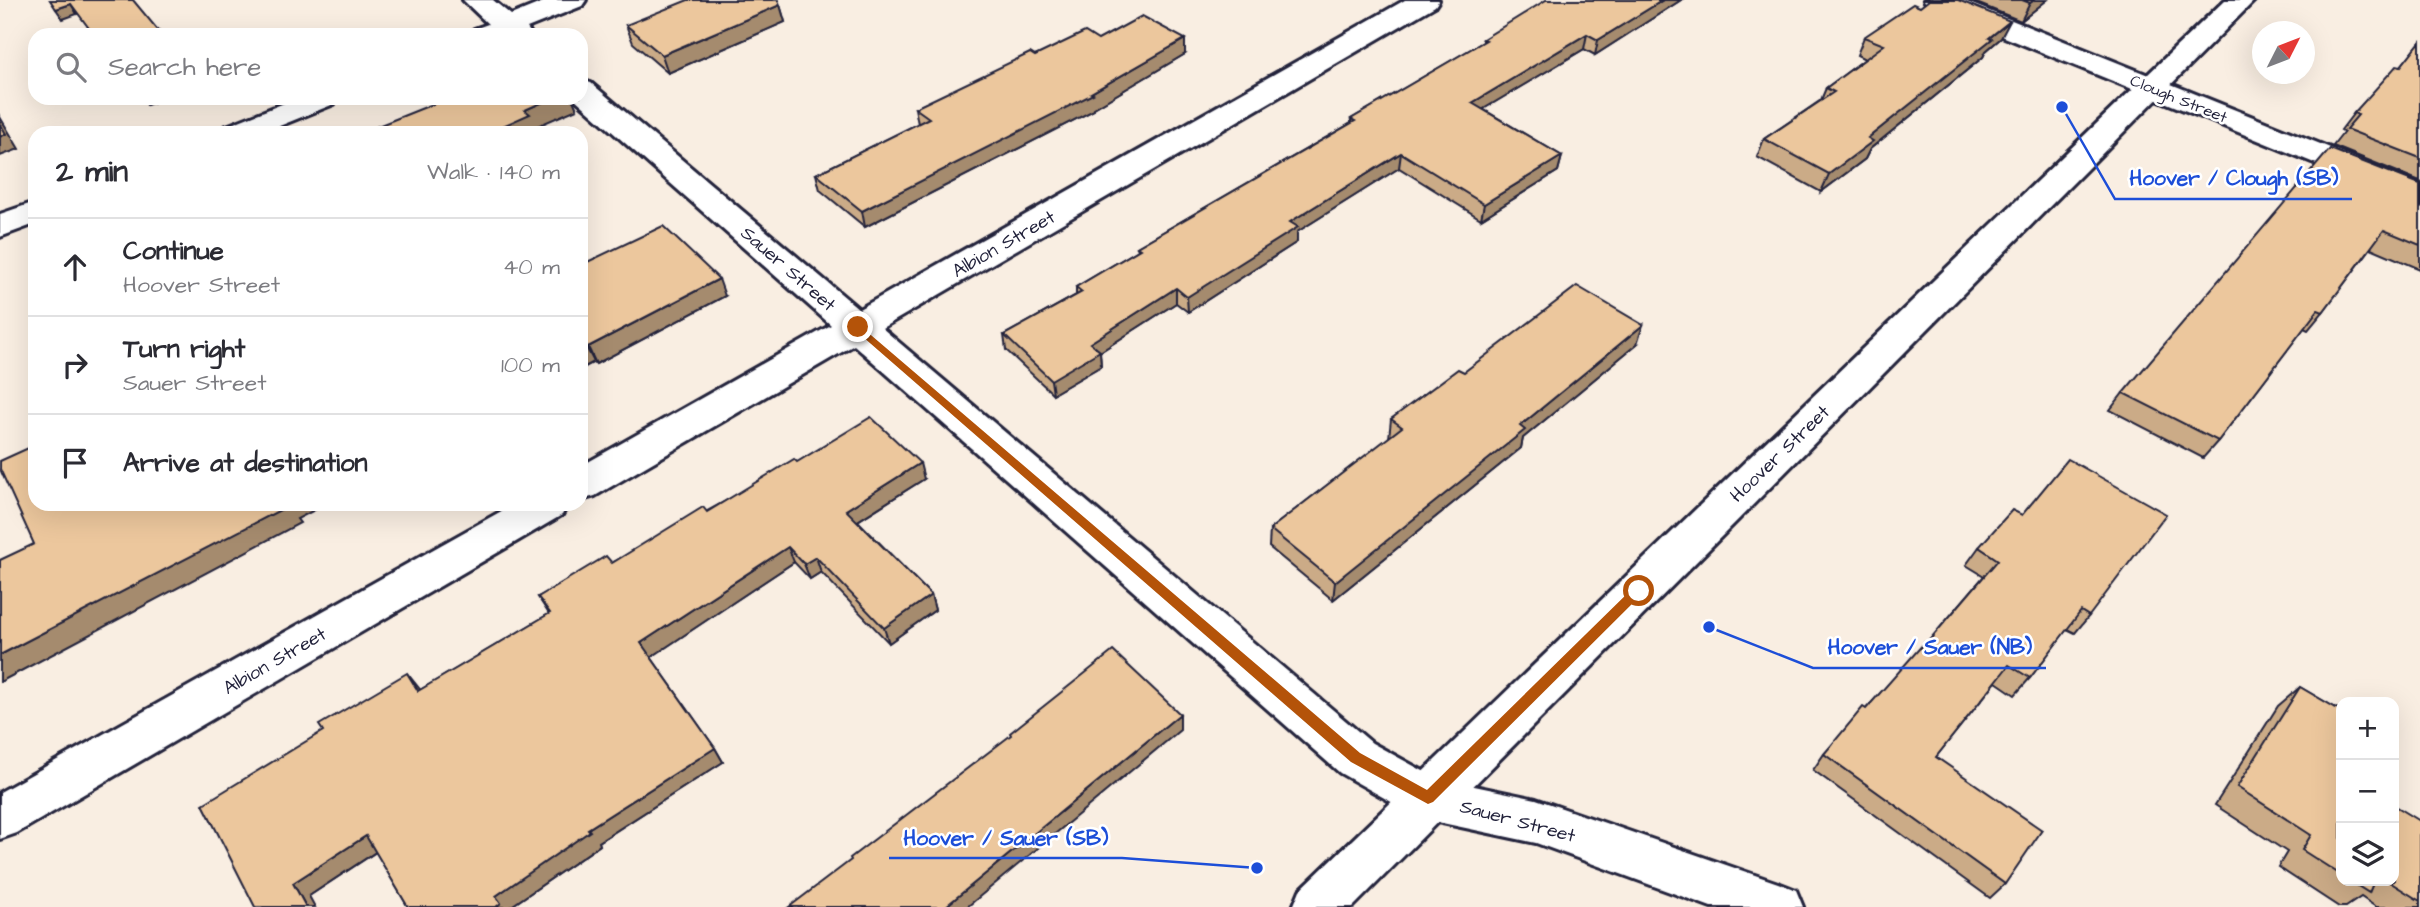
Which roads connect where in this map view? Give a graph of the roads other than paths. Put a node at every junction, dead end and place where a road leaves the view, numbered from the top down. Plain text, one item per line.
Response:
1 (477, 0) edge
2 (572, 0) edge
3 (1425, 0) edge
4 (1938, 0) edge
5 (2241, 0) edge
6 (500, 28) edge
7 (512, 28) edge
8 (2152, 87) junction
9 (588, 95) edge
10 (306, 105) edge
11 (254, 126) edge
12 (2420, 196) edge
13 (28, 215) edge
14 (0, 226) edge
15 (858, 327) junction
16 (588, 481) edge
17 (536, 511) edge
18 (1428, 798) junction
19 (0, 817) edge
20 (1318, 907) edge
21 (1778, 907) edge

1 - 6 street
2 - 7 street
3 - 15 street, Albion Street
4 - 8 street, Clough Street
5 - 8 street, Hoover Street
8 - 12 street, Clough Street
8 - 18 street, Hoover Street
9 - 15 street, Sauer Street
10 - 11 street
13 - 14 street
15 - 16 street, Albion Street
15 - 18 street, Sauer Street
17 - 19 street, Albion Street
18 - 20 street, Hoover Street
18 - 21 street, Sauer Street

